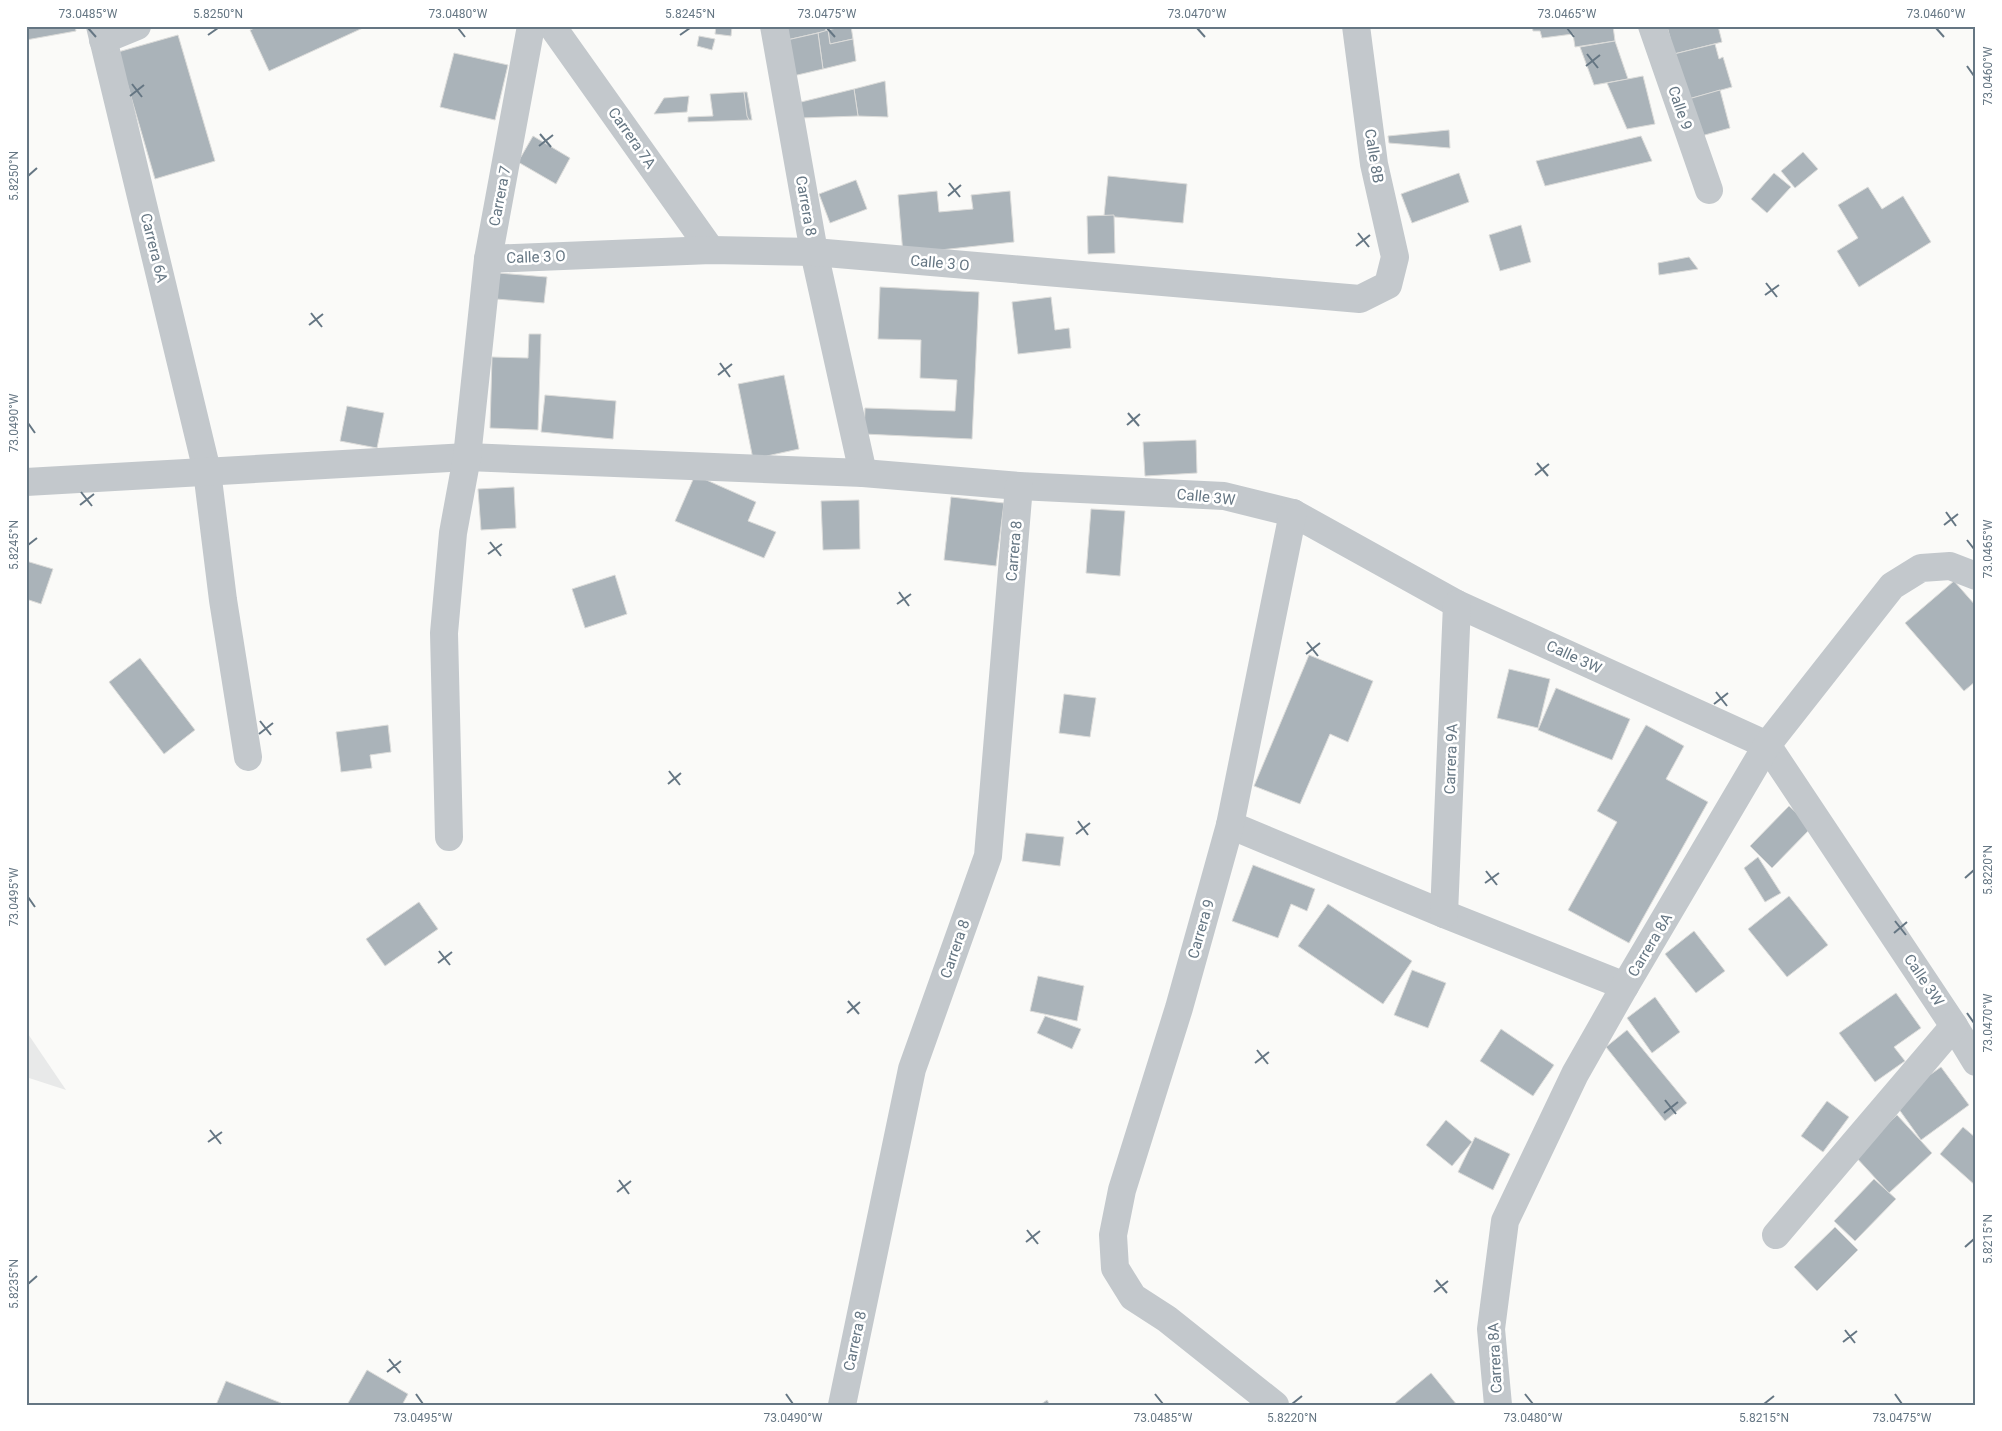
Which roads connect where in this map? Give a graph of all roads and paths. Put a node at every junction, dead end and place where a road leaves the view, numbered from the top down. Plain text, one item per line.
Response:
1 (137, 26) edge
2 (532, 26) edge
3 (552, 26) edge
4 (774, 26) edge
5 (1356, 26) edge
6 (1652, 26) edge
7 (102, 33) edge
8 (1709, 190) dead end
9 (711, 250) junction
10 (814, 252) junction
11 (488, 259) junction
12 (1388, 285) joint
13 (467, 457) junction
14 (207, 471) junction
15 (863, 473) junction
16 (26, 482) edge
17 (1019, 486) junction
18 (1293, 513) junction
19 (1976, 576) edge
20 (1457, 604) junction
21 (1767, 745) junction
22 (248, 757) dead end
23 (1230, 824) junction
24 (449, 836) dead end
25 (1444, 914) junction
26 (1625, 986) junction
27 (1954, 1026) junction
28 (1976, 1062) edge
29 (1776, 1235) dead end
30 (842, 1405) edge
31 (1274, 1405) edge
32 (1498, 1405) edge

1 - 7 street
2 - 11 street, Carrera 7
3 - 9 street, Carrera 7A
4 - 10 street, Carrera 8
5 - 12 street, Calle 8B
6 - 8 street, Calle 9
7 - 14 street, Carrera 6A
9 - 10 street, Calle 3 O
9 - 11 street, Calle 3 O
10 - 12 street, Calle 3 O
10 - 15 street, Carrera 8
11 - 13 street, Carrera 7
13 - 14 street, Calle 3W
13 - 15 street, Calle 3W
13 - 24 street, Carrera 7
14 - 16 street, Calle 3W
14 - 22 street, Carrera 6A
15 - 17 street, Calle 3W
17 - 18 street, Calle 3W
17 - 30 street, Carrera 8
18 - 20 street, Calle 3W
18 - 23 street, Carrera 9
19 - 21 street, Carrera 8A
20 - 21 street, Calle 3W
20 - 25 street, Carrera 9A
21 - 26 street, Carrera 8A
21 - 27 street, Calle 3W
23 - 25 street
23 - 31 street, Carrera 9
25 - 26 street
26 - 32 street, Carrera 8A
27 - 28 street, Calle 3W
27 - 29 street

